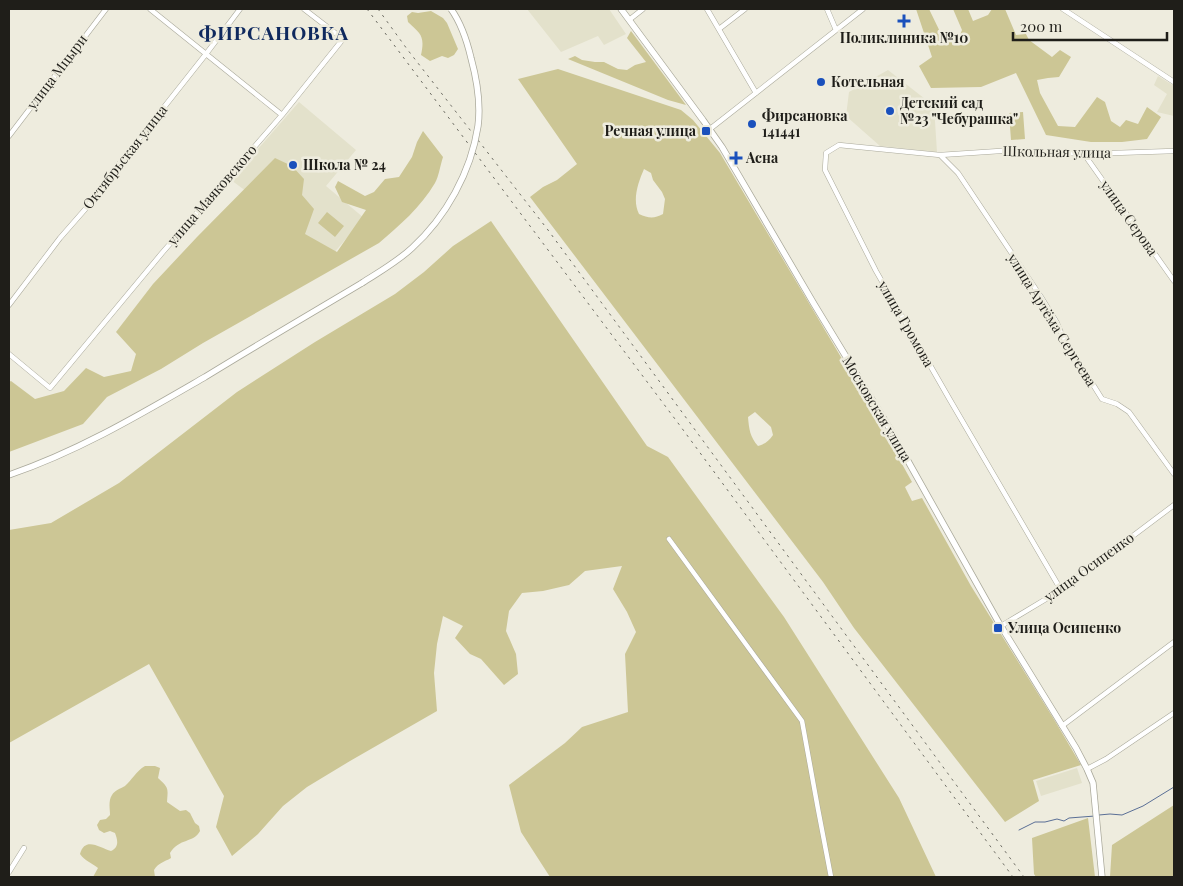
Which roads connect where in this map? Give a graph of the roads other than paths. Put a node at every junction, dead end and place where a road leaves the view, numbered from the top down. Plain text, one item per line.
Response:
1 (106, 9) edge
2 (150, 9) edge
3 (240, 9) edge
4 (304, 9) edge
5 (451, 9) edge
6 (621, 9) edge
7 (644, 9) edge
8 (707, 9) edge
9 (745, 9) edge
10 (828, 9) edge
11 (863, 9) edge
12 (1064, 9) edge
13 (629, 20) junction
14 (719, 29) junction
15 (836, 30) junction
16 (206, 54) junction
17 (1174, 82) edge
18 (756, 93) junction
19 (282, 115) junction
20 (710, 129) junction
21 (9, 136) edge
22 (1174, 151) edge
23 (940, 154) junction
24 (1084, 154) junction
25 (1174, 282) edge
26 (9, 305) edge
27 (9, 354) edge
28 (1174, 474) edge
29 (9, 475) edge
30 (1174, 505) edge
31 (669, 539) dead end
32 (1061, 590) junction
33 (1001, 626) junction
34 (1174, 642) edge
35 (1174, 713) edge
36 (1062, 726) junction
37 (1088, 769) junction
38 (24, 848) dead end
39 (9, 872) edge
40 (831, 877) edge
41 (1102, 877) edge

1 - 21 street, улица Мцыри
2 - 16 street
3 - 16 street, Октябрьская улица
4 - 19 street, улица Маяковского
5 - 29 street, bridge
6 - 13 street, Московская улица
7 - 13 street
8 - 14 street
9 - 14 street
10 - 15 street
11 - 15 street
12 - 17 street
13 - 20 street, Московская улица
14 - 18 street
15 - 18 street
16 - 19 street
16 - 26 street, Октябрьская улица
18 - 20 street
19 - 27 street, улица Маяковского
20 - 33 street, Московская улица
22 - 24 street, Школьная улица
23 - 24 street, Школьная улица
23 - 28 street, улица Артёма Сергеева
23 - 32 street, улица Громова
24 - 25 street, улица Серова
30 - 32 street, улица Осипенко
31 - 40 street
32 - 33 street, улица Осипенко
33 - 36 street, Московская улица
34 - 36 street
35 - 37 street
36 - 37 street, Московская улица
37 - 41 street, Московская улица
38 - 39 street

